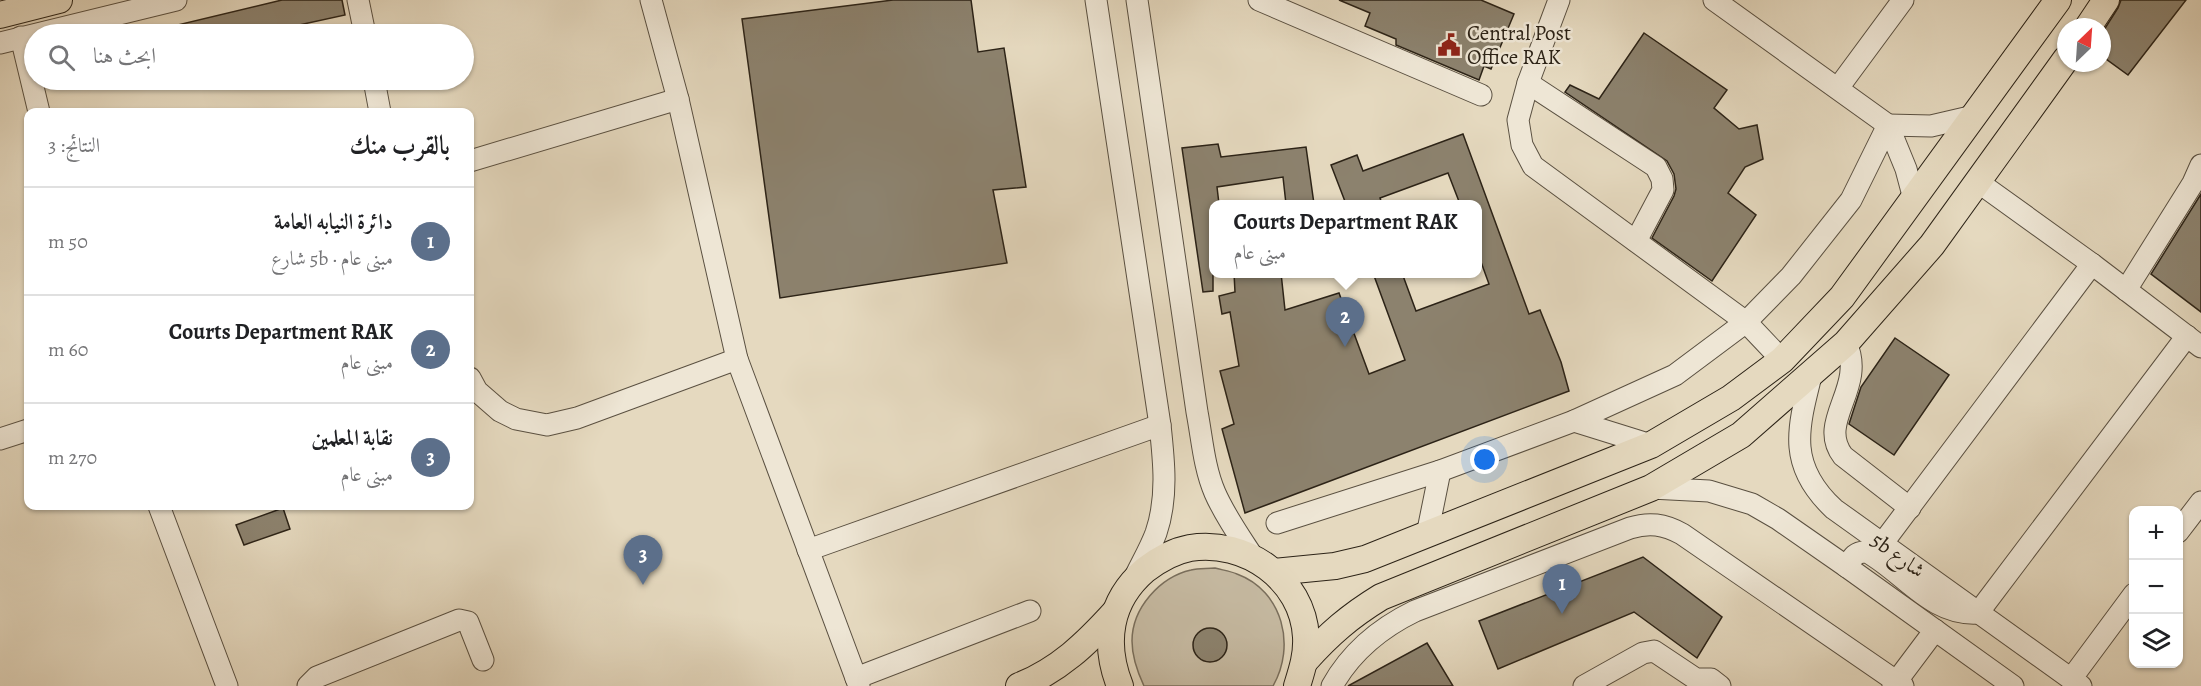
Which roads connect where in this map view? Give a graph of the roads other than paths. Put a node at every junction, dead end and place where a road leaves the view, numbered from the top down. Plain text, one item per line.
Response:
1 (59, 0) edge
2 (176, 0) edge
3 (358, 0) edge
4 (651, 0) edge
5 (1096, 0) edge
6 (1137, 0) edge
7 (1259, 0) edge
8 (1559, 0) edge
9 (1714, 0) edge
10 (1903, 0) edge
11 (2058, 0) edge
12 (2106, 0) edge
13 (0, 15) edge
14 (2094, 18) edge
15 (75, 24) edge
16 (363, 24) edge
17 (24, 36) edge
18 (21, 37) junction
19 (0, 43) edge
20 (24, 50) edge
21 (2057, 72) edge
22 (1528, 83) junction
23 (1838, 88) junction
24 (34, 90) edge
25 (376, 90) edge
26 (1481, 95) dead end
27 (678, 99) junction
28 (38, 108) edge
29 (379, 108) edge
30 (1974, 116) junction
31 (1888, 125) junction
32 (474, 160) edge
33 (2201, 165) edge
34 (1978, 182) junction
35 (1914, 199) junction
36 (1636, 241) junction
37 (2092, 264) junction
38 (2126, 290) junction
39 (1746, 321) junction
40 (2194, 342) edge
41 (1846, 343) junction
42 (737, 359) junction
43 (1782, 360) junction
44 (1811, 376) junction
45 (474, 385) edge
46 (1574, 421) junction
47 (1160, 425) junction
48 (24, 431) edge
49 (0, 439) edge
50 (1651, 446) junction
51 (1440, 471) junction
52 (1651, 488) junction
53 (2201, 502) edge
54 (1910, 507) junction
55 (161, 510) edge
56 (1277, 523) dead end
57 (2183, 525) edge
58 (1426, 535) junction
59 (1882, 544) junction
60 (808, 550) junction
61 (1264, 565) junction
62 (1847, 567) junction
63 (1431, 576) junction
64 (1133, 581) junction
65 (2129, 600) edge
66 (1440, 601) junction
67 (1030, 611) dead end
68 (1115, 612) junction
69 (1978, 613) junction
70 (1935, 630) junction
71 (483, 660) dead end
72 (1305, 661) junction
73 (857, 682) edge
74 (2076, 682) edge
75 (1897, 684) edge
76 (227, 686) edge
77 (308, 686) edge
78 (1019, 686) edge
79 (1120, 686) edge
80 (1297, 686) edge
81 (1332, 686) edge
82 (1584, 686) edge
83 (1720, 686) edge
84 (2013, 686) edge

1 - 13 main road
2 - 15 street
3 - 16 street
4 - 27 street
5 - 47 street
6 - 61 street
7 - 26 street
8 - 22 street
9 - 23 street
10 - 23 street
11 - 30 main road
12 - 14 main road
17 - 18 street
18 - 19 street
18 - 20 street
21 - 34 main road
22 - 36 street
22 - 36 street
23 - 31 street
24 - 28 street
25 - 29 street
27 - 32 street
27 - 42 street
30 - 31 street
30 - 35 main road
31 - 35 street
31 - 39 street
33 - 38 street
34 - 37 street
34 - 41 main road
35 - 43 main road
36 - 39 street
37 - 38 street
37 - 54 street
38 - 40 street
39 - 43 street
39 - 46 street
40 - 69 street
41 - 44 main road
41 - 54 street
42 - 45 street
42 - 60 street
43 - 50 main road
44 - 52 main road
44 - 59 street, 5b شارع
46 - 50 street
46 - 51 street
47 - 60 street
47 - 64 street
48 - 49 street
50 - 58 main road
51 - 56 street
51 - 58 street
52 - 62 street, 5b شارع
52 - 63 main road
53 - 57 street
54 - 59 street
55 - 76 street
58 - 61 main road
59 - 69 street, 5b شارع
60 - 73 street
61 - 64 main road
61 - 72 main road
62 - 69 street
62 - 70 street, 5b شارع
63 - 66 street
63 - 72 main road
64 - 68 main road
65 - 74 street
66 - 75 street
66 - 81 street
67 - 73 street
68 - 78 main road
68 - 79 main road
69 - 74 street, 5b شارع
70 - 75 street
70 - 84 street, 5b شارع
71 - 77 street
72 - 80 main road
82 - 83 street

